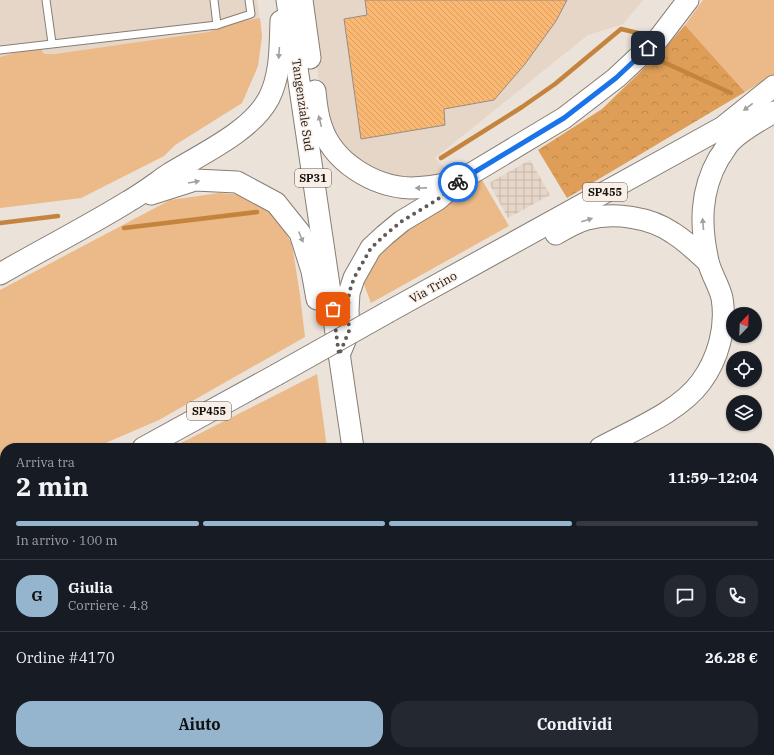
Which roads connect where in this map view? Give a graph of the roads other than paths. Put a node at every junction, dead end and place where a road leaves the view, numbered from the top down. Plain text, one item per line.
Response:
1 (46, 0) edge
2 (214, 0) edge
3 (249, 0) edge
4 (282, 0) edge
5 (287, 0) edge
6 (302, 0) edge
7 (688, 0) edge
8 (217, 25) junction
9 (52, 43) junction
10 (0, 50) edge
11 (774, 86) edge
12 (774, 112) edge
13 (459, 181) junction
14 (130, 201) junction
15 (487, 257) junction
16 (708, 262) junction
17 (0, 274) edge
18 (339, 355) junction
19 (345, 396) junction
20 (152, 443) edge
21 (337, 443) edge
22 (351, 443) edge
23 (366, 443) edge
24 (609, 443) edge

1 - 9 lane
2 - 8 lane
3 - 8 lane
4 -> 14 main road
5 - 18 main road, Tangenziale Sud / SP31
13 -> 6 main road
7 - 13 main road
8 - 9 lane
9 - 10 lane
11 -> 15 main road, Via Trino / SP455
16 -> 12 main road
13 - 18 main road
14 - 17 main road
14 -> 18 main road
15 -> 16 main road
15 - 20 main road, Via Trino / SP455, bridge
16 - 24 main road
18 - 19 main road, Tangenziale Sud / SP31
19 - 21 main road
19 - 22 main road, Tangenziale Sud / SP31
19 - 23 main road

